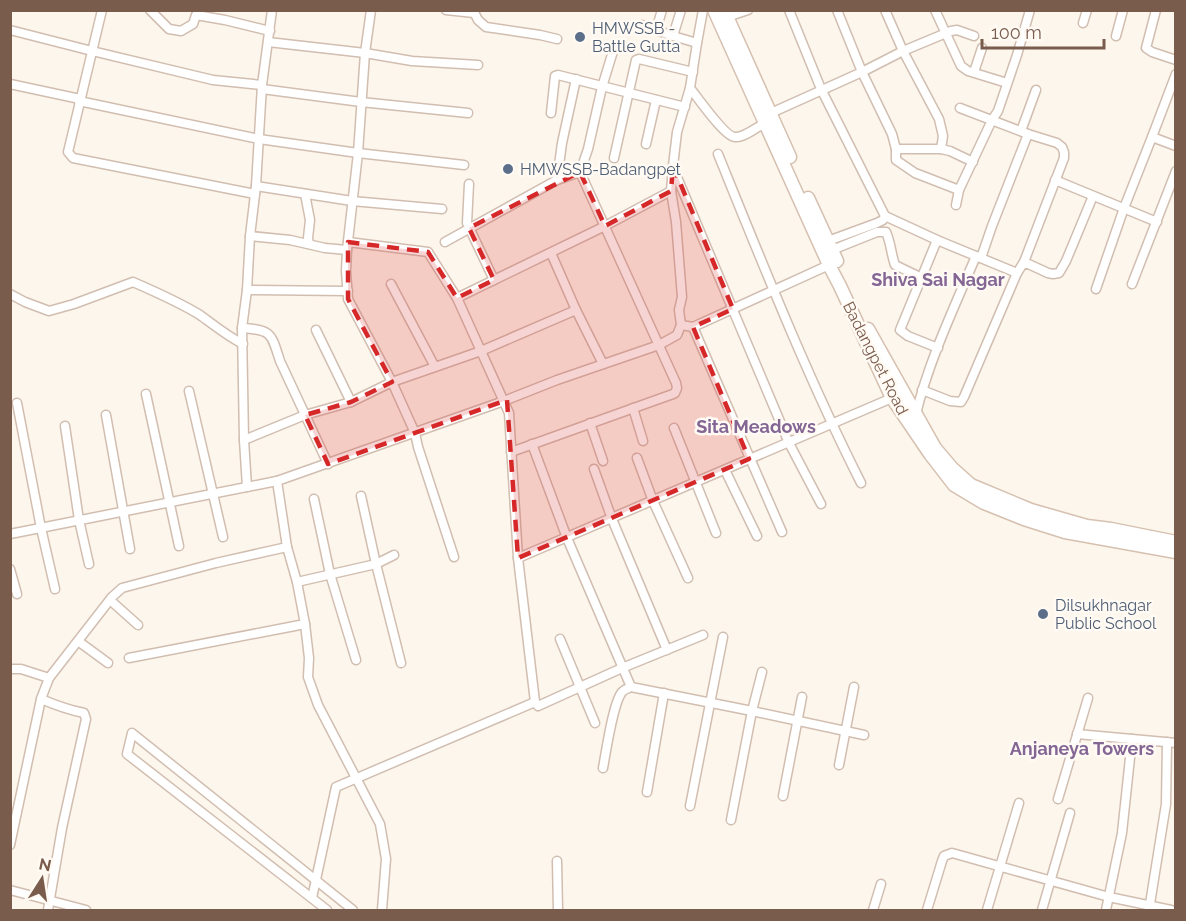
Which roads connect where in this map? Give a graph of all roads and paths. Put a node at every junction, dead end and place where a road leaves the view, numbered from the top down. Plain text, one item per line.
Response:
1 (102, 10) edge
2 (150, 10) edge
3 (272, 10) edge
4 (371, 10) edge
5 (446, 10) edge
6 (662, 10) edge
7 (681, 10) edge
8 (703, 10) edge
9 (714, 10) edge
10 (748, 10) edge
11 (789, 10) edge
12 (837, 10) edge
13 (885, 10) edge
14 (935, 10) edge
15 (1030, 10) edge
16 (1087, 10) edge
17 (1124, 10) edge
18 (1156, 10) edge
19 (196, 13) edge
20 (475, 13) edge
21 (726, 14) edge
22 (1083, 22) dead end
23 (642, 25) dead end
24 (10, 30) edge
25 (656, 30) junction
26 (270, 31) junction
27 (946, 33) junction
28 (673, 36) junction
29 (974, 36) dead end
30 (1116, 36) dead end
31 (557, 39) dead end
32 (268, 42) junction
33 (697, 43) junction
34 (614, 48) dead end
35 (982, 48) dead end
36 (92, 51) junction
37 (903, 51) junction
38 (365, 53) junction
39 (1176, 60) edge
40 (478, 65) dead end
41 (693, 72) junction
42 (862, 72) junction
43 (974, 72) junction
44 (1176, 74) edge
45 (576, 79) junction
46 (1007, 83) junction
47 (10, 84) edge
48 (262, 87) junction
49 (602, 87) junction
50 (690, 88) junction
51 (821, 89) junction
52 (1036, 90) dead end
53 (628, 94) junction
54 (80, 100) junction
55 (656, 100) junction
56 (361, 102) junction
57 (686, 107) junction
58 (960, 108) dead end
59 (468, 113) dead end
60 (551, 113) dead end
61 (768, 118) junction
62 (992, 120) junction
63 (1025, 133) junction
64 (1152, 137) junction
65 (259, 139) junction
66 (646, 144) dead end
67 (1176, 146) edge
68 (896, 149) junction
69 (941, 149) junction
70 (358, 153) junction
71 (718, 154) dead end
72 (614, 158) dead end
73 (974, 162) junction
74 (464, 165) dead end
75 (673, 166) junction
76 (1176, 171) edge
77 (580, 172) junction
78 (557, 180) junction
79 (1055, 180) junction
80 (469, 184) dead end
81 (255, 190) junction
82 (959, 190) junction
83 (671, 191) junction
84 (305, 194) junction
85 (1093, 196) junction
86 (352, 201) junction
87 (956, 205) dead end
88 (442, 208) dead end
89 (1124, 208) junction
90 (885, 216) junction
91 (1157, 222) junction
92 (606, 225) junction
93 (470, 228) junction
94 (250, 236) junction
95 (937, 240) junction
96 (445, 242) dead end
97 (309, 244) junction
98 (348, 246) junction
99 (830, 246) junction
100 (550, 253) junction
101 (979, 257) junction
102 (1024, 262) junction
103 (830, 265) junction
104 (1017, 273) junction
105 (922, 278) junction
106 (494, 280) junction
107 (391, 284) dead end
108 (1132, 284) dead end
109 (1096, 289) dead end
110 (247, 290) junction
111 (348, 291) junction
112 (774, 291) junction
113 (10, 294) edge
114 (457, 298) junction
115 (733, 309) junction
116 (576, 310) junction
117 (860, 320) junction
118 (681, 325) junction
119 (693, 327) junction
120 (242, 328) junction
121 (316, 330) dead end
122 (243, 344) junction
123 (659, 345) junction
124 (938, 348) junction
125 (481, 351) junction
126 (603, 364) junction
127 (435, 367) junction
128 (392, 382) junction
129 (922, 390) junction
130 (189, 391) dead end
131 (146, 394) dead end
132 (892, 398) junction
133 (504, 401) junction
134 (351, 402) junction
135 (17, 403) dead end
136 (633, 408) junction
137 (916, 414) junction
138 (106, 415) dead end
139 (304, 415) junction
140 (590, 423) junction
141 (831, 425) junction
142 (65, 426) dead end
143 (674, 428) dead end
144 (415, 433) junction
145 (244, 440) junction
146 (643, 441) dead end
147 (789, 443) junction
148 (532, 444) junction
149 (512, 452) junction
150 (637, 458) dead end
151 (749, 459) junction
152 (603, 461) dead end
153 (328, 464) junction
154 (594, 469) dead end
155 (725, 470) junction
156 (277, 481) junction
157 (861, 483) dead end
158 (695, 484) junction
159 (247, 487) junction
160 (213, 495) junction
161 (361, 496) dead end
162 (314, 499) dead end
163 (653, 501) junction
164 (170, 502) junction
165 (821, 504) dead end
166 (123, 512) junction
167 (612, 519) junction
168 (79, 520) junction
169 (41, 528) junction
170 (782, 532) dead end
171 (716, 533) dead end
172 (10, 534) edge
173 (757, 536) dead end
174 (223, 537) dead end
175 (567, 538) junction
176 (1176, 542) edge
177 (178, 546) dead end
178 (287, 547) junction
179 (130, 549) dead end
180 (1176, 552) edge
181 (394, 555) dead end
182 (454, 556) dead end
183 (518, 558) junction
184 (88, 564) dead end
185 (376, 564) junction
186 (10, 569) edge
187 (330, 574) junction
188 (688, 578) dead end
189 (297, 582) junction
190 (56, 588) dead end
191 (17, 594) dead end
192 (110, 600) junction
193 (305, 624) junction
194 (138, 625) dead end
195 (703, 635) dead end
196 (723, 637) dead end
197 (560, 639) dead end
198 (78, 641) junction
199 (667, 650) junction
200 (129, 658) dead end
201 (356, 660) dead end
202 (108, 663) dead end
203 (401, 663) dead end
204 (622, 668) junction
205 (10, 669) edge
206 (762, 672) dead end
207 (49, 678) junction
208 (580, 687) junction
209 (631, 687) junction
210 (854, 687) dead end
211 (664, 693) junction
212 (802, 697) dead end
213 (1088, 698) dead end
214 (41, 699) junction
215 (535, 702) junction
216 (711, 703) junction
217 (752, 711) junction
218 (798, 722) junction
219 (595, 723) dead end
220 (845, 731) junction
221 (1077, 734) junction
222 (864, 735) dead end
223 (1132, 739) junction
224 (1172, 742) edge
225 (839, 765) dead end
226 (603, 768) dead end
227 (356, 778) junction
228 (647, 792) dead end
229 (783, 796) dead end
230 (1058, 799) dead end
231 (1019, 802) dead end
232 (690, 806) dead end
233 (1070, 813) dead end
234 (731, 820) dead end
235 (10, 845) edge
236 (557, 861) dead end
237 (1000, 867) junction
238 (316, 880) junction
239 (1050, 880) junction
240 (880, 884) dead end
241 (10, 890) edge
242 (1109, 897) junction
243 (312, 898) junction
244 (50, 900) junction
245 (1150, 908) edge
246 (48, 910) edge
247 (86, 910) edge
248 (327, 910) edge
249 (353, 910) edge
250 (382, 910) edge
251 (558, 910) edge
252 (873, 910) edge
253 (927, 910) edge
254 (987, 910) edge
255 (1042, 910) edge
256 (1106, 910) edge
257 (1171, 910) edge

1 - 36 street
2 - 19 street
3 - 26 street
4 - 38 street
5 - 20 street
6 - 25 street
7 - 28 street
8 - 33 street
9 - 61 main road, Badangpet Road
10 - 21 street
11 - 51 street
12 - 42 street
13 - 37 street
14 - 27 street
15 - 46 street
16 - 22 street
17 - 30 street
18 - 39 street
19 - 26 street
20 - 31 street
21 - 61 main road, Badangpet Road
23 - 25 street
24 - 36 street
25 - 28 street
26 - 32 street
27 - 29 street
27 - 37 street
27 - 43 street
28 - 33 street
32 - 38 street
32 - 48 street
33 - 41 street
34 - 49 street
35 - 43 street
36 - 48 street
36 - 54 street
37 - 42 street
37 - 69 street
38 - 40 street
38 - 56 street
41 - 50 street
41 - 53 street
42 - 51 street
42 - 68 street
43 - 46 street
44 - 64 street
45 - 49 street
45 - 60 street
45 - 78 street
46 - 62 street
47 - 54 street
48 - 56 street
48 - 65 street
49 - 53 street
49 - 77 street
50 - 57 street
50 - 61 street
51 - 61 street
51 - 90 street
52 - 63 street
53 - 55 street
53 - 72 street
54 - 65 street
54 - 81 street
55 - 57 street
55 - 66 street
56 - 59 street
56 - 70 street
57 - 75 street
58 - 62 street
61 - 99 main road, Badangpet Road
61 - 103 main road, Badangpet Road
62 - 63 street
62 - 73 street
63 - 79 street
63 - 101 street
64 - 67 street
64 - 89 street
65 - 70 street
65 - 81 street
68 - 69 street
68 - 82 street
69 - 73 street
70 - 74 street
70 - 86 street
71 - 112 street
73 - 82 street
75 - 83 street
75 - 115 street
76 - 91 street
77 - 78 street
77 - 92 street
78 - 93 street
79 - 85 street
79 - 102 street
80 - 93 street
81 - 84 street
81 - 94 street
82 - 87 street
83 - 92 street
83 - 118 street
84 - 86 street
84 - 97 street
85 - 89 street
85 - 102 street
86 - 88 street
86 - 98 street
89 - 91 street
89 - 109 street
90 - 95 street
90 - 99 street
91 - 108 street
92 - 100 street
92 - 123 street
93 - 96 street
93 - 106 street
94 - 97 street
94 - 110 street
95 - 101 street
95 - 105 street
97 - 98 street
98 - 111 street
98 - 114 street
99 - 105 street
99 - 117 main road, Badangpet Road
100 - 106 street
100 - 116 street
101 - 104 street
101 - 124 street
102 - 104 street
103 - 112 street
103 - 117 main road, Badangpet Road
104 - 129 street
105 - 124 street
106 - 114 street
107 - 127 street
110 - 111 street
110 - 120 street
111 - 128 street
112 - 115 street
112 - 141 street
113 - 122 street
114 - 125 street
115 - 119 street
115 - 147 street
116 - 125 street
116 - 126 street
117 - 132 main road, Badangpet Road
117 - 137 main road, Badangpet Road
118 - 119 street
118 - 123 street
119 - 151 street
120 - 122 street
120 - 139 street
121 - 134 street
122 - 145 street
123 - 126 street
123 - 136 street
124 - 129 street
125 - 127 street
125 - 133 street
126 - 133 street
127 - 128 street
128 - 134 street
128 - 144 street
129 - 137 street
130 - 160 street
131 - 164 street
132 - 141 street
132 - 180 main road, Badangpet Road
133 - 144 street
133 - 149 street
134 - 139 street
135 - 169 street
136 - 140 street
136 - 146 street
137 - 176 main road, Badangpet Road
138 - 166 street
139 - 145 street
139 - 153 street
140 - 148 street
140 - 152 street
141 - 147 street
141 - 157 street
142 - 168 street
143 - 158 street
144 - 153 street
144 - 182 street
145 - 159 street
147 - 151 street
147 - 165 street
148 - 149 street
148 - 175 street
149 - 183 street
150 - 163 street
151 - 155 street
151 - 170 street
153 - 156 street
154 - 167 street
155 - 158 street
155 - 173 street
156 - 159 street
156 - 178 street
158 - 163 street
158 - 171 street
159 - 160 street
160 - 164 street
160 - 174 street
161 - 185 street
162 - 187 street
163 - 167 street
163 - 188 street
164 - 166 street
164 - 177 street
166 - 168 street
166 - 179 street
167 - 175 street
167 - 199 street
168 - 169 street
168 - 184 street
169 - 172 street
169 - 190 street
175 - 183 street
175 - 204 street
178 - 189 street
178 - 192 street
181 - 185 street
183 - 215 street
185 - 187 street
185 - 203 street
186 - 191 street
187 - 189 street
187 - 201 street
189 - 193 street
192 - 194 street
192 - 198 street
193 - 200 street
193 - 227 street
195 - 199 street
196 - 216 street
197 - 208 street
198 - 202 street
198 - 207 street
199 - 204 street
204 - 208 street
204 - 209 street
205 - 207 street
206 - 217 street
207 - 214 street
208 - 215 street
208 - 219 street
209 - 211 street
209 - 226 street
210 - 220 street
211 - 216 street
211 - 228 street
212 - 218 street
213 - 221 street
214 - 235 street
214 - 244 street
215 - 227 street
216 - 217 street
216 - 232 street
217 - 218 street
217 - 234 street
218 - 220 street
218 - 229 street
220 - 222 street
220 - 225 street
221 - 223 street
221 - 230 street
223 - 224 street
223 - 242 street
224 - 245 street
227 - 238 street
227 - 250 street
231 - 237 street
233 - 239 street
236 - 251 street
237 - 239 street
237 - 253 street
237 - 254 street
238 - 243 street
238 - 243 street
238 - 249 street
239 - 242 street
239 - 255 street
240 - 252 street
241 - 244 street
242 - 245 street
242 - 256 street
243 - 248 street
244 - 246 street
244 - 247 street
245 - 257 street

